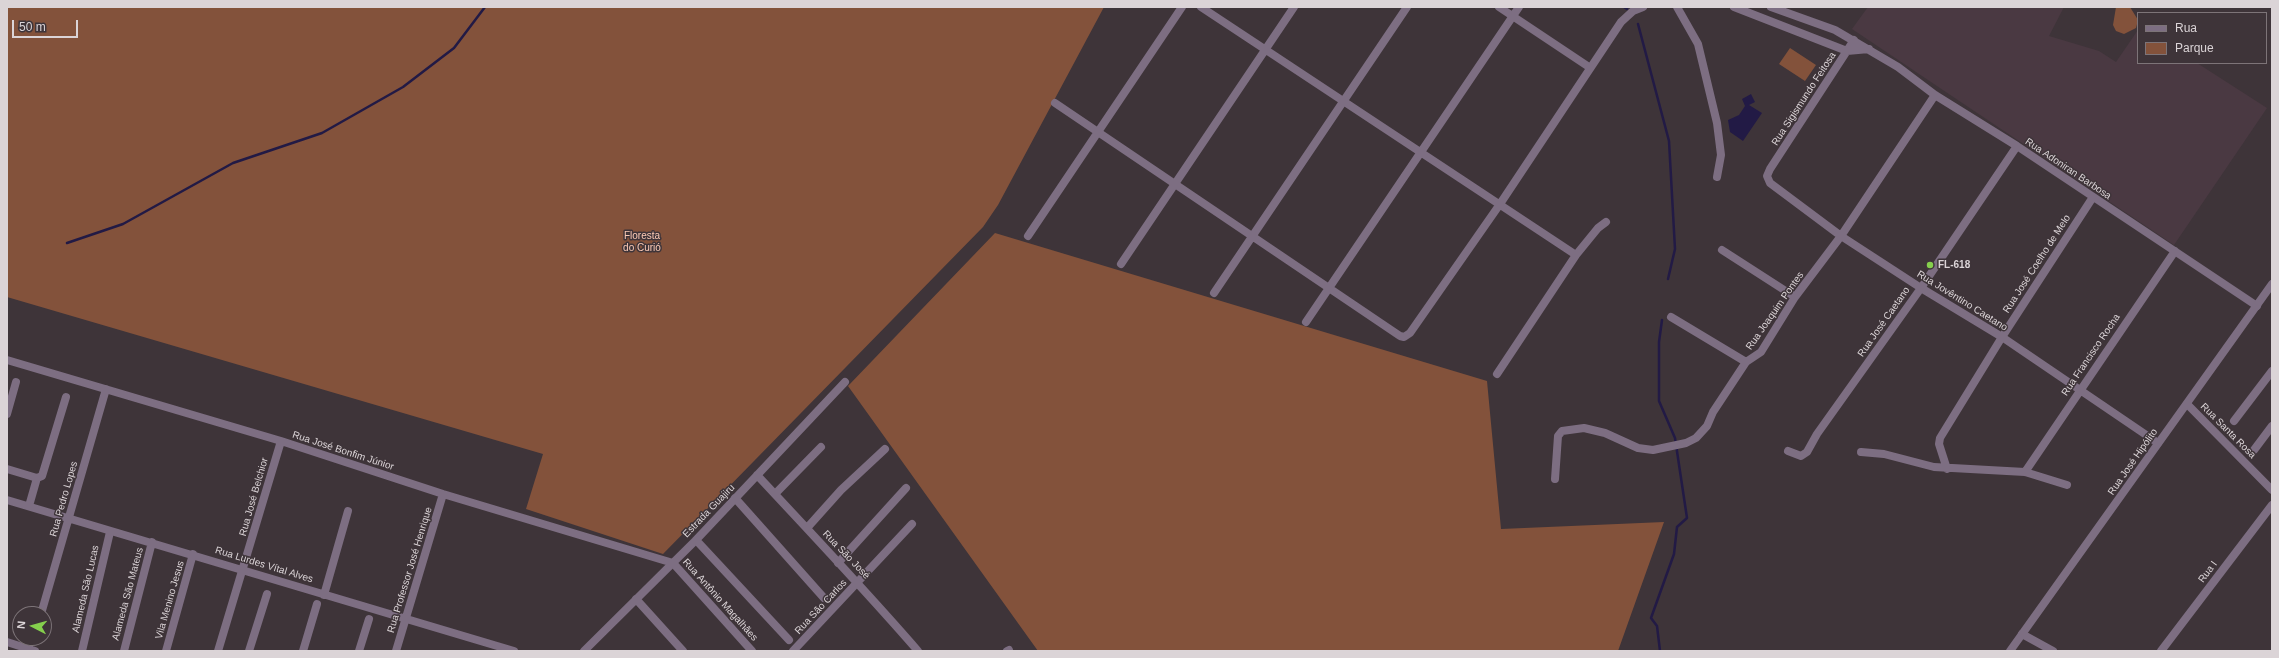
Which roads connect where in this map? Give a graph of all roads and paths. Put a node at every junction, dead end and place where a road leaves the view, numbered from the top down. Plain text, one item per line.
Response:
1 (1182, 7) edge
2 (1201, 7) edge
3 (1294, 7) edge
4 (1407, 7) edge
5 (1499, 7) edge
6 (1519, 7) edge
7 (1643, 7) edge
8 (1677, 7) edge
9 (1734, 7) edge
10 (1771, 7) edge
11 (1513, 16) junction
12 (1854, 40) junction
13 (1869, 49) junction
14 (1266, 50) junction
15 (1847, 51) junction
16 (1589, 67) junction
17 (1935, 95) junction
18 (1343, 101) junction
19 (1054, 103) dead end
20 (1098, 132) junction
21 (2017, 146) junction
22 (1421, 152) junction
23 (1770, 169) joint
24 (1717, 178) dead end
25 (1175, 184) junction
26 (2093, 197) junction
27 (1500, 204) junction
28 (1606, 222) dead end
29 (1028, 236) dead end
30 (1252, 236) junction
31 (1841, 236) junction
32 (1722, 250) dead end
33 (2175, 251) junction
34 (1576, 254) junction
35 (1121, 264) dead end
36 (2272, 284) edge
37 (1329, 288) junction
38 (1921, 288) junction
39 (1214, 293) dead end
40 (1795, 297) junction
41 (2257, 306) junction
42 (1671, 317) dead end
43 (1306, 322) dead end
44 (2002, 337) junction
45 (7, 360) edge
46 (1746, 362) junction
47 (2272, 371) edge
48 (1497, 374) dead end
49 (16, 382) dead end
50 (845, 382) dead end
51 (2081, 388) junction
52 (106, 389) junction
53 (66, 397) dead end
54 (2187, 404) junction
55 (7, 414) edge
56 (2234, 422) dead end
57 (2272, 426) edge
58 (281, 441) junction
59 (2158, 443) junction
60 (821, 447) dead end
61 (885, 449) dead end
62 (2254, 450) dead end
63 (1788, 451) dead end
64 (1861, 452) dead end
65 (1947, 468) junction
66 (7, 469) edge
67 (2025, 472) junction
68 (757, 476) junction
69 (37, 478) junction
70 (1555, 479) dead end
71 (2067, 485) dead end
72 (906, 488) dead end
73 (2272, 490) edge
74 (443, 494) junction
75 (775, 494) junction
76 (735, 498) junction
77 (7, 500) edge
78 (2272, 505) edge
79 (29, 506) junction
80 (348, 511) dead end
81 (69, 518) junction
82 (912, 524) dead end
83 (807, 528) junction
84 (110, 532) junction
85 (696, 540) junction
86 (152, 542) junction
87 (193, 554) junction
88 (673, 563) junction
89 (838, 563) junction
90 (244, 569) junction
91 (858, 581) junction
92 (267, 594) dead end
93 (324, 595) junction
94 (824, 598) dead end
95 (636, 599) junction
96 (318, 604) dead end
97 (43, 606) edge
98 (368, 619) dead end
99 (406, 620) junction
100 (2022, 634) junction
101 (789, 640) dead end
102 (7, 642) edge
103 (30, 650) edge
104 (82, 651) edge
105 (124, 651) edge
106 (166, 651) edge
107 (218, 651) edge
108 (249, 651) edge
109 (303, 651) edge
110 (359, 651) edge
111 (396, 651) edge
112 (514, 651) edge
113 (584, 651) edge
114 (683, 651) edge
115 (752, 651) edge
116 (793, 651) edge
117 (918, 651) edge
118 (2010, 651) edge
119 (2053, 651) edge
120 (2161, 651) edge

1 - 20 street
2 - 14 street
3 - 14 street
4 - 18 street
5 - 11 street
6 - 11 street
7 - 16 street
8 - 24 street
9 - 15 street
10 - 12 street, Rua Adoniran Barbosa
11 - 16 street
11 - 22 street
12 - 13 street, Rua Adoniran Barbosa
12 - 15 street, Rua Sigismundo Feitosa
13 - 15 street
13 - 17 street, Rua Adoniran Barbosa
14 - 18 street
14 - 25 street
15 - 23 street, Rua Sigismundo Feitosa
16 - 27 street
17 - 21 street, Rua Adoniran Barbosa
17 - 31 street, Rua Joaquim Pontes
18 - 22 street
18 - 30 street
19 - 20 street
20 - 25 street
20 - 29 street
21 - 26 street, Rua Adoniran Barbosa
21 - 38 street, Rua José Caetano
22 - 27 street
22 - 37 street
23 - 31 street, Rua Jovêntino Caetano
25 - 30 street
25 - 35 street
26 - 33 street, Rua Adoniran Barbosa
26 - 44 street, Rua José Coelho de Melo
27 - 34 street
27 - 37 street
28 - 34 street
30 - 37 street
30 - 39 street
31 - 38 street, Rua Jovêntino Caetano
31 - 40 street, Rua Joaquim Pontes
32 - 40 street
33 - 41 street, Rua Adoniran Barbosa
33 - 51 street, Rua Francisco Rocha
34 - 48 street
36 - 41 street, Rua José Hipólito
37 - 43 street
38 - 44 street, Rua Jovêntino Caetano
38 - 63 street, Rua José Caetano
40 - 46 street, Rua Joaquim Pontes
41 - 54 street, Rua José Hipólito
42 - 46 street
44 - 51 street, Rua Jovêntino Caetano
44 - 65 street, Rua José Coelho de Melo
45 - 52 street, Rua José Bonfim Júnior
46 - 70 street, Rua Joaquim Pontes
47 - 56 street
49 - 55 street
50 - 68 street, Estrada Guajiru
51 - 59 street, Rua Jovêntino Caetano
51 - 67 street, Rua Francisco Rocha
52 - 58 street, Rua José Bonfim Júnior
52 - 81 street, Rua Pedro Lopes
53 - 69 street
54 - 59 street, Rua José Hipólito
54 - 73 street, Rua Santa Rosa
57 - 62 street
58 - 74 street, Rua José Bonfim Júnior
58 - 90 street, Rua José Belchior
59 - 100 street, Rua José Hipólito
60 - 75 street
61 - 83 street
64 - 65 street
65 - 67 street
66 - 69 street
67 - 71 street
68 - 75 street, Rua São José
68 - 76 street, Estrada Guajiru
69 - 79 street
72 - 89 street
74 - 88 street, Rua José Bonfim Júnior
74 - 99 street, Rua Professor José Henrique
75 - 83 street, Rua São José
76 - 85 street, Estrada Guajiru
76 - 94 street
77 - 79 street, Rua Lurdes Vítal Alves
78 - 120 street, Rua I
79 - 81 street, Rua Lurdes Vítal Alves
80 - 93 street
81 - 84 street, Rua Lurdes Vítal Alves
81 - 97 street, Rua Pedro Lopes
82 - 91 street, Rua São Carlos
83 - 89 street, Rua São José
84 - 86 street, Rua Lurdes Vítal Alves
84 - 104 street, Alameda São Lucas
85 - 88 street, Estrada Guajiru
85 - 101 street
86 - 87 street, Rua Lurdes Vítal Alves
86 - 105 street, Alameda São Mateus
87 - 90 street, Rua Lurdes Vítal Alves
87 - 106 street, Vila Menino Jesus
88 - 95 street, Estrada Guajiru
88 - 115 street, Rua Antônio Magalhães
89 - 91 street, Rua São José
90 - 93 street, Rua Lurdes Vítal Alves
90 - 107 street, Rua José Belchior
91 - 116 street, Rua São Carlos
91 - 117 street, Rua São José
92 - 108 street
93 - 99 street, Rua Lurdes Vítal Alves
95 - 113 street, Estrada Guajiru
95 - 114 street
96 - 109 street
98 - 110 street
99 - 111 street, Rua Professor José Henrique
99 - 112 street, Rua Lurdes Vítal Alves
100 - 118 street, Rua José Hipólito
100 - 119 street
102 - 103 street

